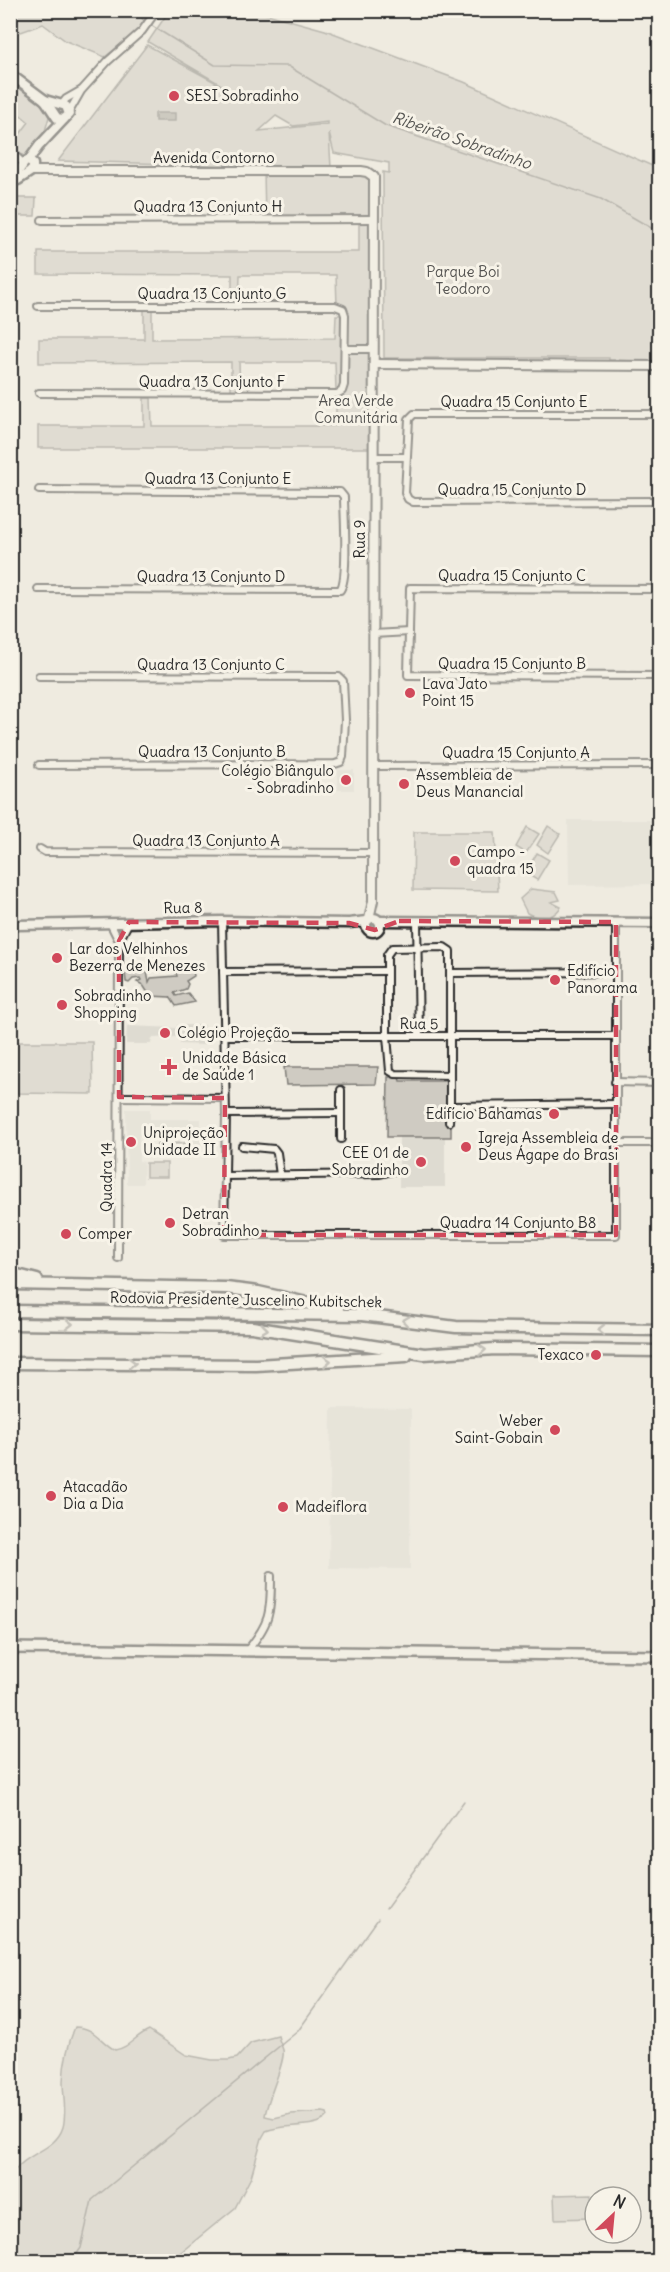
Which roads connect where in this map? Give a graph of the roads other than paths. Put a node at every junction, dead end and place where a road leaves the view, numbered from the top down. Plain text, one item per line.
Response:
1 (157, 10) edge
2 (10, 74) edge
3 (81, 91) junction
4 (45, 100) junction
5 (61, 104) junction
6 (63, 114) junction
7 (12, 155) edge
8 (29, 166) junction
9 (374, 177) joint
10 (10, 184) edge
11 (374, 219) junction
12 (42, 220) dead end
13 (39, 306) dead end
14 (345, 349) junction
15 (374, 350) junction
16 (374, 364) junction
17 (660, 366) edge
18 (39, 393) dead end
19 (660, 414) edge
20 (374, 457) junction
21 (406, 458) junction
22 (39, 490) dead end
23 (660, 501) edge
24 (345, 547) joint
25 (38, 589) dead end
26 (660, 589) edge
27 (409, 632) junction
28 (373, 634) junction
29 (39, 676) dead end
30 (660, 676) edge
31 (345, 720) joint
32 (39, 765) dead end
33 (660, 765) edge
34 (373, 766) junction
35 (39, 849) dead end
36 (373, 853) junction
37 (222, 921) junction
38 (417, 921) junction
39 (129, 922) junction
40 (616, 922) junction
41 (110, 923) junction
42 (373, 923) junction
43 (660, 923) edge
44 (13, 924) edge
45 (119, 938) junction
46 (418, 948) junction
47 (387, 971) junction
48 (223, 972) junction
49 (615, 972) junction
50 (450, 973) junction
51 (225, 1036) junction
52 (387, 1036) junction
53 (419, 1036) junction
54 (616, 1036) junction
55 (450, 1037) junction
56 (450, 1075) junction
57 (615, 1082) junction
58 (660, 1083) edge
59 (341, 1090) dead end
60 (118, 1097) junction
61 (225, 1098) junction
62 (615, 1104) junction
63 (450, 1107) junction
64 (341, 1113) junction
65 (225, 1114) junction
66 (449, 1122) dead end
67 (341, 1139) dead end
68 (616, 1143) junction
69 (660, 1143) edge
70 (242, 1146) dead end
71 (393, 1171) dead end
72 (280, 1175) junction
73 (225, 1176) junction
74 (118, 1258) dead end
75 (10, 1272) edge
76 (10, 1284) edge
77 (97, 1284) junction
78 (11, 1311) edge
79 (362, 1315) junction
80 (10, 1324) edge
81 (660, 1330) edge
82 (660, 1351) edge
83 (424, 1354) junction
84 (10, 1363) edge
85 (40, 1363) junction
86 (10, 1372) edge
87 (271, 1576) dead end
88 (10, 1648) edge
89 (246, 1652) junction
90 (660, 1656) edge

1 - 3 street
2 - 4 main road
3 - 5 street
3 - 6 street
4 - 5 main road
4 - 6 main road
5 - 6 main road
6 - 8 main road
7 - 8 street
8 - 9 street, Avenida Contorno
8 - 10 main road
9 - 11 street, Rua 9
11 - 12 street, Quadra 13 Conjunto H
11 - 15 street, Rua 9
13 - 14 street, Quadra 13 Conjunto G
14 - 15 street
14 - 18 street, Quadra 13 Conjunto F
15 - 16 street, Rua 9
16 - 17 street
16 - 20 street, Rua 9
19 - 21 street, Quadra 15 Conjunto E
20 - 21 street
20 - 28 street, Rua 9
21 - 23 street, Quadra 15 Conjunto D
22 - 24 street, Quadra 13 Conjunto E
24 - 25 street, Quadra 13 Conjunto D
26 - 27 street, Quadra 15 Conjunto C
27 - 28 street
27 - 30 street, Quadra 15 Conjunto B
28 - 34 street, Rua 9
29 - 31 street, Quadra 13 Conjunto C
31 - 32 street, Quadra 13 Conjunto B
33 - 34 street, Quadra 15 Conjunto A
34 - 36 street, Rua 9
35 - 36 street, Quadra 13 Conjunto A
36 - 42 street, Rua 9
37 - 39 main road, Rua 8
37 - 42 main road, Rua 8
37 - 48 street
38 - 40 main road
38 - 42 main road
38 - 46 street
39 - 41 main road, Rua 8
39 - 45 street
40 - 43 main road
40 - 49 street
41 - 44 main road, Rua 8
41 - 45 street
45 - 60 street, Quadra 14
46 - 47 street
46 - 50 street
46 - 53 street
47 - 48 street
47 - 52 street
48 - 51 street
49 - 50 street
49 - 54 street
50 - 55 street
51 - 52 street, Rua 5
51 - 61 street
52 - 53 street, Rua 5
52 - 56 street
53 - 55 street, Rua 5
54 - 55 street, Rua 5
54 - 57 street
55 - 56 street
56 - 63 street
57 - 58 street
57 - 62 street
59 - 64 street
60 - 61 street
60 - 74 street, Quadra 14
61 - 65 street
62 - 63 street
62 - 68 street
63 - 66 street
64 - 65 street
64 - 67 street
65 - 73 street
68 - 69 street
68 - 73 street, Quadra 14 Conjunto B8
70 - 72 street
71 - 72 street
72 - 73 street
75 - 77 highway
76 - 77 highway
77 - 79 highway
78 - 79 highway, Rodovia Presidente Juscelino Kubitschek
81 -> 79 highway, Rodovia Presidente Juscelino Kubitschek
80 -> 83 highway, Rodovia Presidente Juscelino Kubitschek
83 -> 82 highway, Rodovia Presidente Juscelino Kubitschek
85 -> 83 highway
84 - 85 highway
85 - 86 highway
87 - 89 street
88 - 89 main road
89 - 90 main road

